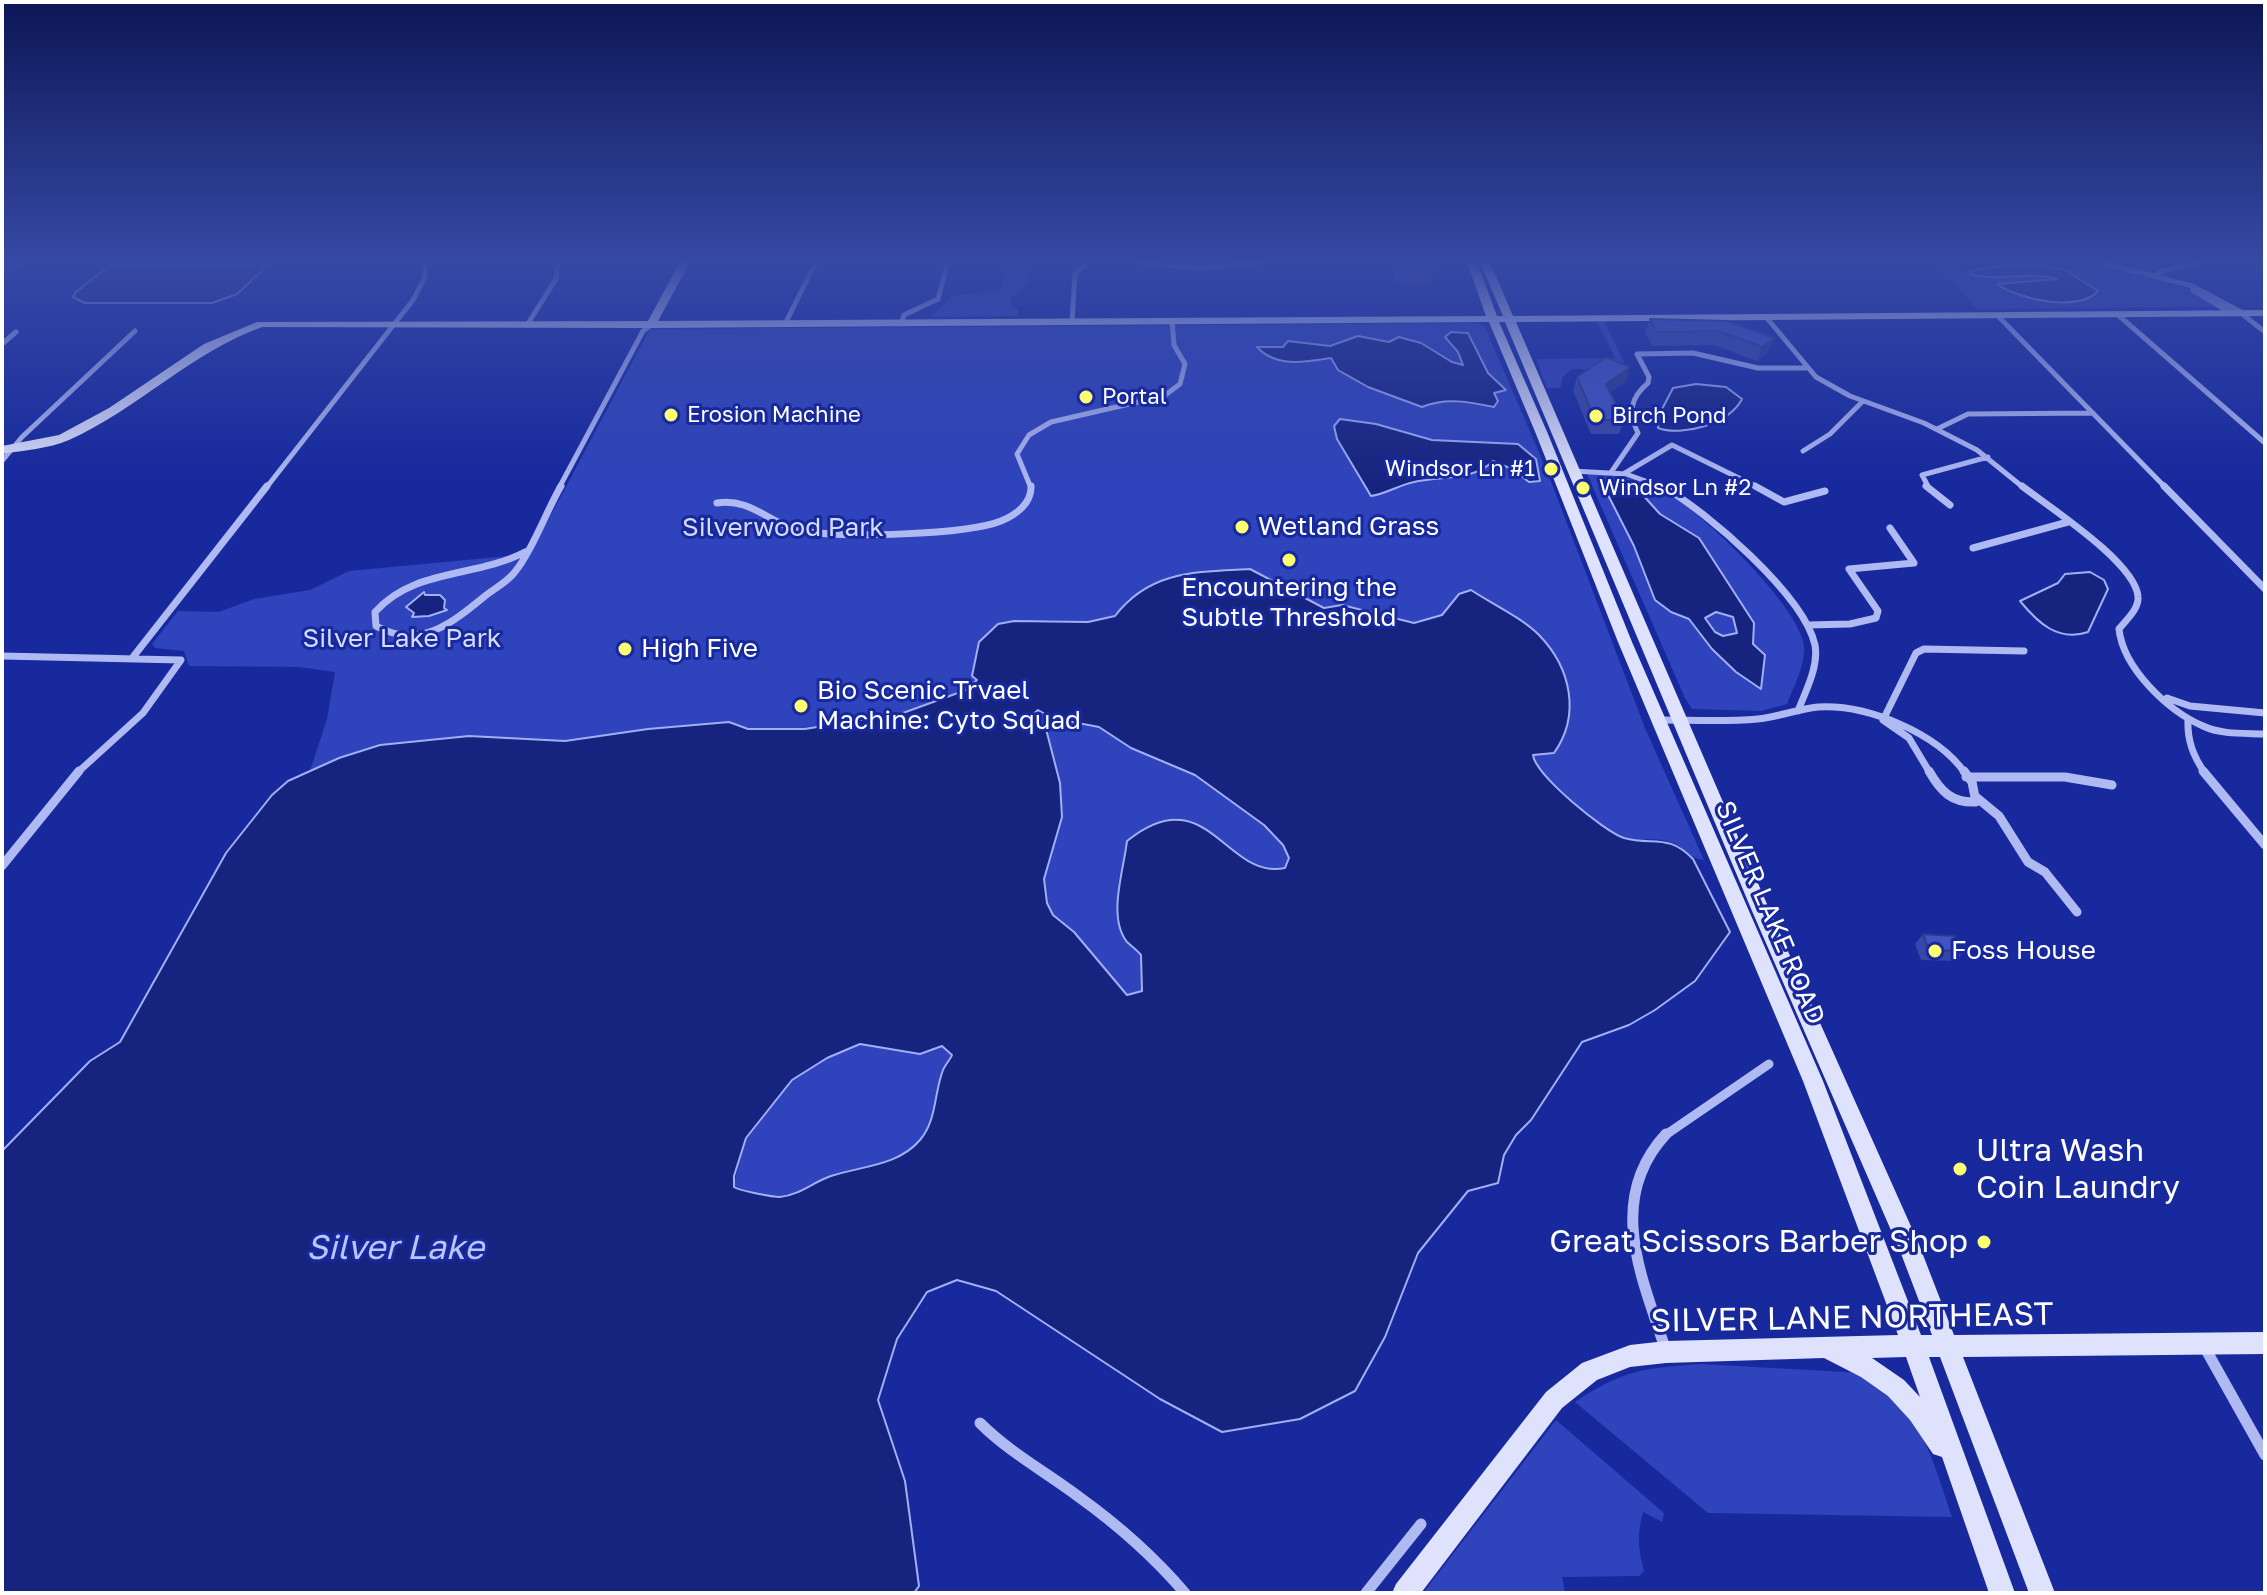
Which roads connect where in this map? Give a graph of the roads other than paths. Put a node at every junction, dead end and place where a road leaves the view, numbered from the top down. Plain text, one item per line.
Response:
1 (129, 336) edge
2 (229, 336) edge
3 (384, 336) edge
4 (640, 336) edge
5 (1173, 336) edge
6 (1507, 336) edge
7 (1509, 336) edge
8 (1781, 336) edge
9 (2018, 336) edge
10 (2143, 336) edge
11 (1806, 368) junction
12 (1863, 401) junction
13 (2093, 413) junction
14 (1937, 429) junction
15 (2265, 443) edge
16 (8, 449) edge
17 (1803, 451) dead end
18 (1988, 457) junction
19 (2, 461) edge
20 (1573, 471) junction
21 (1612, 471) junction
22 (1625, 473) junction
23 (1825, 491) dead end
24 (717, 503) dead end
25 (1950, 505) dead end
26 (2068, 522) junction
27 (1890, 528) dead end
28 (1973, 548) dead end
29 (525, 552) junction
30 (2264, 587) edge
31 (1808, 625) junction
32 (2024, 651) dead end
33 (2, 656) edge
34 (133, 657) junction
35 (2163, 696) junction
36 (1798, 711) junction
37 (2265, 713) edge
38 (2188, 719) junction
39 (1659, 720) junction
40 (1679, 720) junction
41 (1883, 720) junction
42 (2265, 734) edge
43 (1966, 777) junction
44 (2112, 785) dead end
45 (1976, 797) junction
46 (2265, 845) edge
47 (2, 866) edge
48 (2077, 912) dead end
49 (1769, 1064) dead end
50 (2265, 1343) edge
51 (2203, 1344) junction
52 (1823, 1347) junction
53 (1914, 1347) junction
54 (1947, 1347) junction
55 (1666, 1352) junction
56 (980, 1423) dead end
57 (2265, 1455) edge
58 (1958, 1474) junction
59 (1421, 1524) dead end
60 (1185, 1593) edge
61 (1366, 1593) edge
62 (1405, 1593) edge
63 (2002, 1593) edge
64 (2042, 1593) edge

1 - 16 street
2 - 16 street
3 - 34 street
4 - 29 street
5 - 24 street
6 - 39 street, SILVER LAKE ROAD
7 - 20 street
8 - 11 street
9 - 13 street
10 - 15 street
11 - 12 street
11 - 21 street
12 - 14 street
12 - 17 street
13 - 14 street
13 - 30 street
14 - 18 street
16 - 19 street
18 - 25 street
18 - 26 street
20 - 21 street
20 - 40 street
21 - 22 street
22 - 23 street
22 - 31 street
26 - 28 street
26 - 35 street
27 - 31 street
29 - 29 street
31 - 36 street
32 - 41 street
33 - 34 street
34 - 47 street
35 - 37 street
35 - 38 street
36 - 40 street
36 - 41 street
38 - 42 street
38 - 46 street
39 - 40 street
39 - 53 street, SILVER LAKE ROAD
40 - 54 street
41 - 43 street
41 - 45 street
43 - 44 street
43 - 45 street
45 - 48 street
49 - 55 street
50 - 51 street, SILVER LANE NORTHEAST
51 - 54 street, SILVER LANE NORTHEAST
51 - 57 street
52 - 53 street, SILVER LANE NORTHEAST
52 - 55 street, SILVER LANE NORTHEAST
52 - 58 street
53 - 54 street, SILVER LANE NORTHEAST
53 - 58 street, SILVER LAKE ROAD
54 - 64 street
55 - 62 street, SILVER LANE NORTHEAST
56 - 60 street
58 - 63 street, SILVER LAKE ROAD
59 - 61 street

